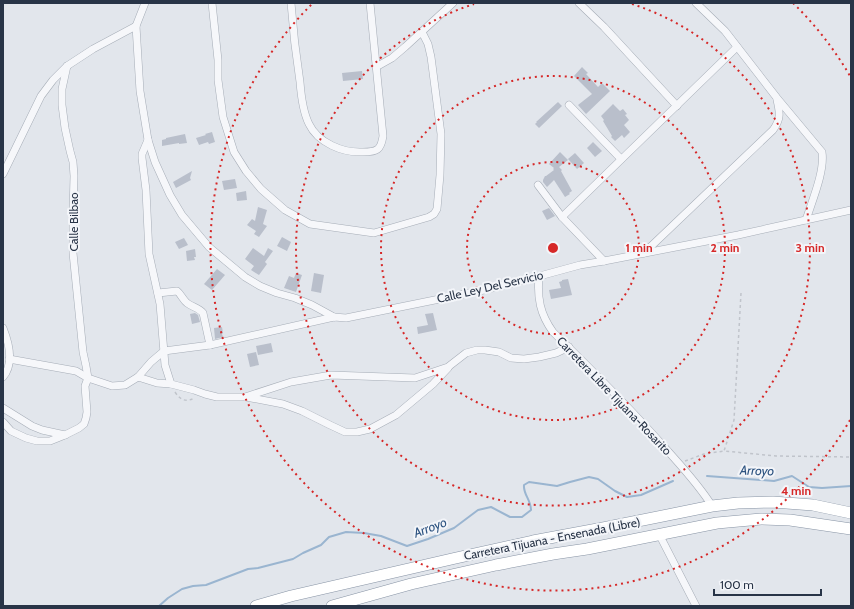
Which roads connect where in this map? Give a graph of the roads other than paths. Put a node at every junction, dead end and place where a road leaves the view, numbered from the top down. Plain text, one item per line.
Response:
1 (145, 3) edge
2 (212, 3) edge
3 (291, 3) edge
4 (370, 3) edge
5 (453, 3) edge
6 (579, 3) edge
7 (696, 3) edge
8 (136, 26) junction
9 (422, 32) junction
10 (737, 47) junction
11 (67, 66) junction
12 (376, 67) junction
13 (777, 98) junction
14 (569, 104) dead end
15 (677, 106) junction
16 (148, 140) junction
17 (621, 159) junction
18 (3, 174) edge
19 (538, 184) dead end
20 (851, 210) edge
21 (562, 217) junction
22 (806, 220) junction
23 (644, 253) junction
24 (604, 261) junction
25 (539, 276) junction
26 (158, 293) junction
27 (334, 317) junction
28 (3, 328) edge
29 (210, 345) junction
30 (569, 347) junction
31 (6, 351) edge
32 (164, 351) junction
33 (9, 359) junction
34 (448, 367) junction
35 (3, 377) edge
36 (138, 377) junction
37 (88, 378) junction
38 (171, 384) junction
39 (245, 396) junction
40 (3, 408) edge
41 (3, 422) edge
42 (65, 435) junction
43 (712, 506) junction
44 (851, 513) edge
45 (851, 529) edge
46 (659, 534) junction
47 (256, 606) edge
48 (332, 606) edge
49 (696, 606) edge

1 - 8 street
2 - 9 street
3 - 12 street
4 - 12 street
5 - 9 street
6 - 15 street
7 - 10 street
8 - 11 street
8 - 16 street
9 - 12 street
10 - 13 street
10 - 15 street
11 - 18 street
11 - 37 street, Calle Bilbao
13 - 22 street
13 - 23 street
14 - 17 street
15 - 17 street
16 - 26 street
16 - 27 street
17 - 21 street
19 - 21 street
20 - 22 street, Calle Ley Del Servicio
21 - 24 street
22 - 23 street, Calle Ley Del Servicio
23 - 24 street, Calle Ley Del Servicio
24 - 25 street, Calle Ley Del Servicio
25 - 27 street, Calle Ley Del Servicio
25 - 30 street, Carretera Libre Tijuana-Rosarito
26 - 29 street
26 - 32 street
27 - 29 street, Calle Ley Del Servicio
28 - 31 street
29 - 32 street, Calle Ley Del Servicio
30 - 34 street
30 - 43 street, Carretera Libre Tijuana-Rosarito
31 - 33 street
32 - 36 street
32 - 38 street
33 - 35 street
33 - 37 street
34 - 39 street
34 - 39 street
36 - 37 street
36 - 38 street
37 - 42 street, Calle Bilbao
38 - 39 street
40 - 42 street
41 - 42 street
43 - 44 highway, Carretera Tijuana - Ensenada (Libre)
43 - 47 highway, Carretera Tijuana - Ensenada (Libre)
45 - 46 highway, Carretera Tijuana - Ensenada (Libre)
46 - 48 highway, Carretera Tijuana - Ensenada (Libre)
46 - 49 street

